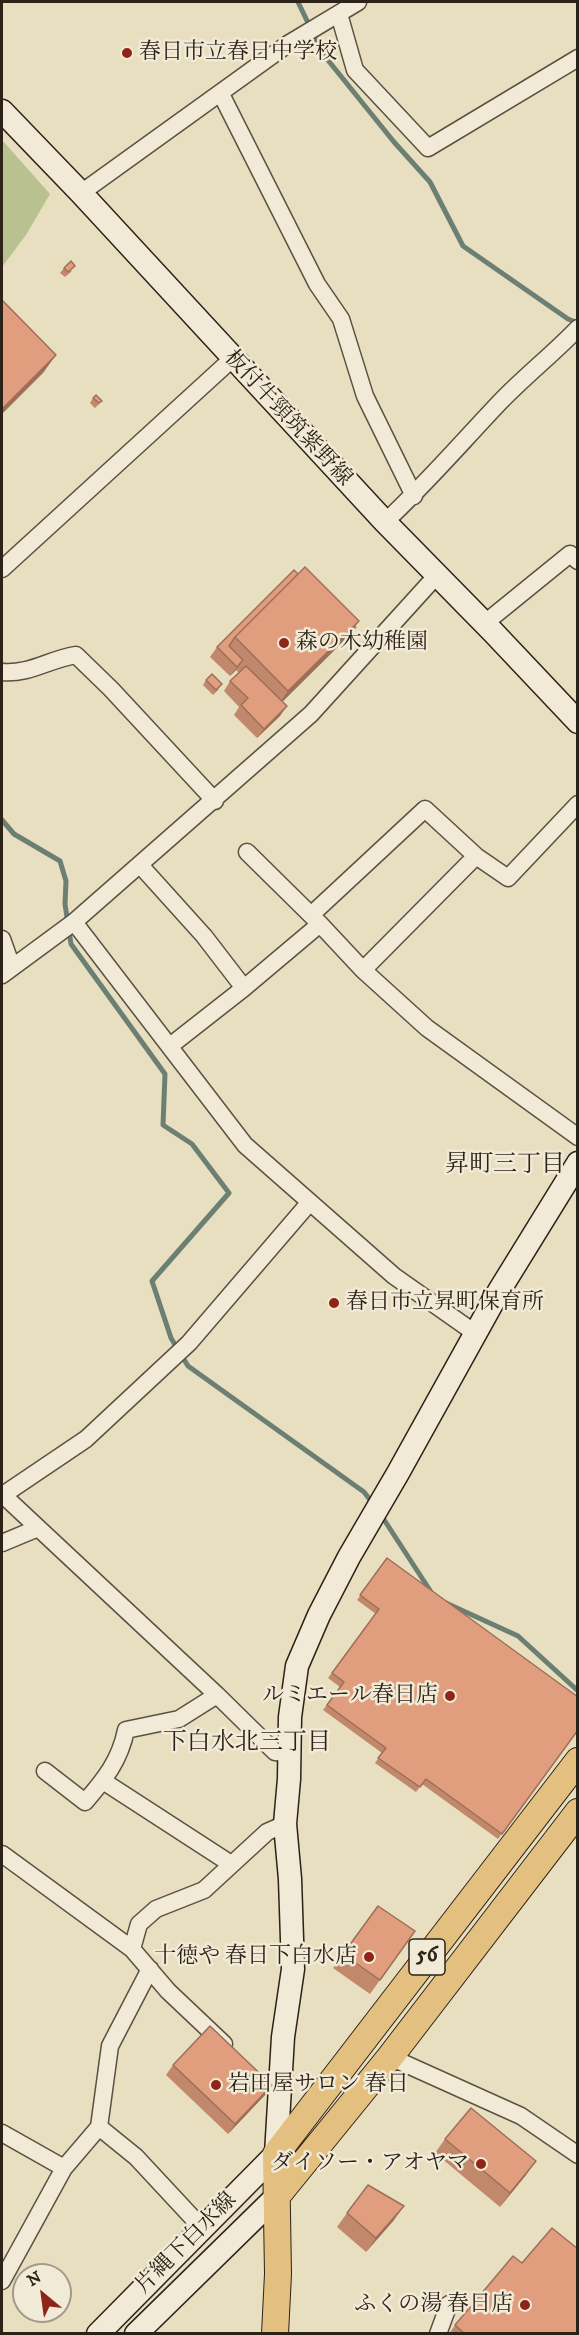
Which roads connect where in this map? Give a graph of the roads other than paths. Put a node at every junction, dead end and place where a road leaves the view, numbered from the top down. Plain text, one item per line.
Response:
1 (358, 2) edge
2 (334, 17) junction
3 (578, 58) edge
4 (221, 94) junction
5 (2, 111) edge
6 (81, 194) junction
7 (578, 328) edge
8 (232, 359) junction
9 (414, 496) junction
10 (385, 522) junction
11 (578, 561) edge
12 (2, 569) edge
13 (437, 575) junction
14 (485, 623) junction
15 (2, 672) edge
16 (578, 722) edge
17 (214, 801) junction
18 (578, 804) edge
19 (247, 852) dead end
20 (476, 856) junction
21 (140, 866) junction
22 (316, 919) junction
23 (74, 922) junction
24 (2, 939) edge
25 (363, 970) junction
26 (7, 971) edge
27 (244, 988) junction
28 (170, 1046) junction
29 (578, 1137) edge
30 (578, 1163) edge
31 (310, 1202) junction
32 (475, 1333) junction
33 (2, 1495) edge
34 (38, 1528) junction
35 (2, 1543) edge
36 (217, 1695) junction
37 (289, 1753) junction
38 (578, 1761) edge
39 (45, 1771) dead end
40 (103, 1781) junction
41 (578, 1812) edge
42 (285, 1824) junction
43 (2, 1854) edge
44 (231, 1864) junction
45 (132, 1949) junction
46 (150, 1969) junction
47 (234, 2054) edge
48 (390, 2057) junction
49 (99, 2127) junction
50 (2, 2133) edge
51 (276, 2154) junction
52 (578, 2155) edge
53 (64, 2168) junction
54 (277, 2196) junction
55 (203, 2229) junction
56 (2, 2281) edge
57 (449, 2304) dead end
58 (98, 2334) edge
59 (136, 2334) edge
60 (275, 2334) edge
61 (438, 2334) edge

1 - 2 street
2 - 3 street
2 - 4 street
4 - 6 street
4 - 9 street
5 - 6 main road, 板付牛頸筑紫野線
6 - 8 main road, 板付牛頸筑紫野線
7 - 9 street
8 - 10 main road, 板付牛頸筑紫野線
8 - 12 street
9 - 10 street
10 - 13 main road, 板付牛頸筑紫野線
11 - 14 street
13 - 14 main road, 板付牛頸筑紫野線
13 - 17 street
14 - 16 main road, 板付牛頸筑紫野線
15 - 17 street
17 - 21 street
18 - 20 street
19 - 22 street
20 - 22 street
20 - 25 street
21 - 23 street
21 - 27 street
22 - 25 street
22 - 27 street
23 - 26 street
23 - 28 street
24 - 26 street
25 - 29 street
27 - 28 street
28 - 31 street
30 - 32 main road
31 - 32 street
31 - 33 street
32 - 37 main road
33 - 34 street
34 - 35 street
34 - 36 street
36 - 37 street
36 - 40 street
37 - 42 main road
38 - 51 main road, 56
39 - 40 street
40 - 44 street
41 - 48 main road, 56
42 - 44 street
42 - 51 main road
43 - 45 street
44 - 45 street
45 - 46 street
46 - 47 street
46 - 49 street
48 - 52 street
48 - 54 main road, 56
49 - 53 street
49 - 55 street
50 - 53 street
51 - 54 main road
51 - 55 main road, 片縄下白水線
53 - 56 street
54 - 59 main road, 片縄下白水線
54 - 60 main road
55 - 58 main road, 片縄下白水線
57 - 61 street

